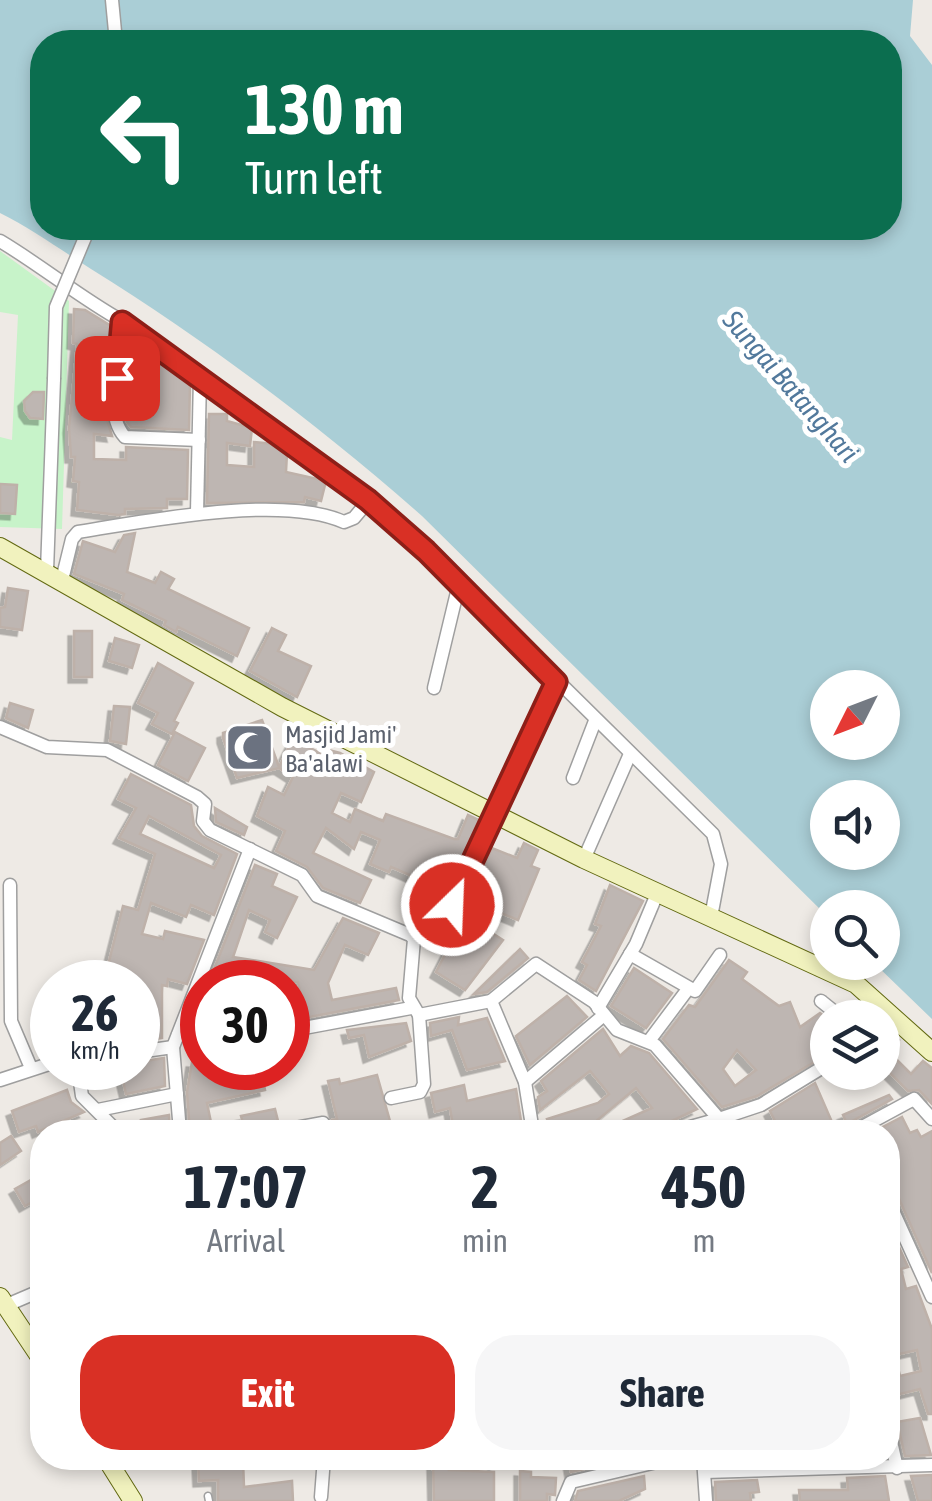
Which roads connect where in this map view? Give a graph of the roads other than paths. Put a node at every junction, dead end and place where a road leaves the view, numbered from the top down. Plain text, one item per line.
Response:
1 (112, 0) edge
2 (115, 30) edge
3 (0, 240) edge
4 (84, 240) edge
5 (122, 322) junction
6 (200, 378) junction
7 (198, 440) junction
8 (368, 500) junction
9 (196, 512) junction
10 (0, 547) edge
11 (55, 576) junction
12 (459, 584) junction
13 (556, 682) junction
14 (434, 688) dead end
15 (595, 721) junction
16 (0, 727) edge
17 (630, 754) junction
18 (573, 778) dead end
19 (493, 812) junction
20 (250, 849) junction
21 (584, 859) junction
22 (10, 885) dead end
23 (657, 894) junction
24 (452, 905) dead end
25 (711, 916) junction
26 (630, 954) junction
27 (720, 954) dead end
28 (688, 989) junction
29 (491, 1000) junction
30 (6, 1010) edge
31 (601, 1011) junction
32 (415, 1012) junction
33 (310, 1028) edge
34 (180, 1040) edge
35 (175, 1041) junction
36 (649, 1041) junction
37 (160, 1045) edge
38 (932, 1052) edge
39 (30, 1065) edge
40 (30, 1069) edge
41 (810, 1075) edge
42 (0, 1080) edge
43 (525, 1082) junction
44 (81, 1090) edge
45 (177, 1094) junction
46 (392, 1098) dead end
47 (98, 1110) junction
48 (932, 1118) edge
49 (107, 1120) edge
50 (179, 1120) edge
51 (531, 1120) edge
52 (719, 1120) joint
53 (875, 1120) edge
54 (900, 1226) edge
55 (30, 1293) edge
56 (932, 1297) edge
57 (3, 1301) edge
58 (30, 1342) edge
59 (932, 1465) edge
60 (900, 1468) edge
61 (114, 1470) edge
62 (323, 1470) edge
63 (600, 1470) edge
64 (704, 1470) edge
65 (321, 1497) dead end
66 (133, 1501) edge
67 (563, 1501) edge
68 (706, 1501) edge

1 - 2 street
3 - 5 street
4 - 11 street, bridge
5 - 6 street
5 - 7 street
6 - 7 street
6 - 8 street
7 - 9 street
8 - 9 street
8 - 12 street
9 - 11 street
10 - 11 street
11 - 19 street
12 - 13 street
12 - 14 street
13 - 15 street
13 - 19 street
15 - 17 street
15 - 18 street
16 - 20 street
17 - 21 street
17 - 25 street
19 - 21 street
19 - 24 street
20 - 32 street
20 - 35 street
21 - 23 street
22 - 30 street
23 - 25 street
23 - 26 street
25 - 38 street
26 - 28 street
26 - 31 street
27 - 28 street
28 - 36 street
29 - 31 street
29 - 32 street
29 - 43 street
30 - 39 street
31 - 36 street
31 - 43 street
32 - 33 street
32 - 46 street
34 - 35 street
35 - 37 street
35 - 45 street
36 - 52 street
40 - 42 street
41 - 52 street
43 - 51 street
44 - 47 street
45 - 47 street
45 - 50 street
47 - 49 street
48 - 53 street
54 - 56 street
55 - 57 street
57 - 58 street
59 - 60 street
61 - 66 street
62 - 65 street
63 - 67 street
64 - 68 street

